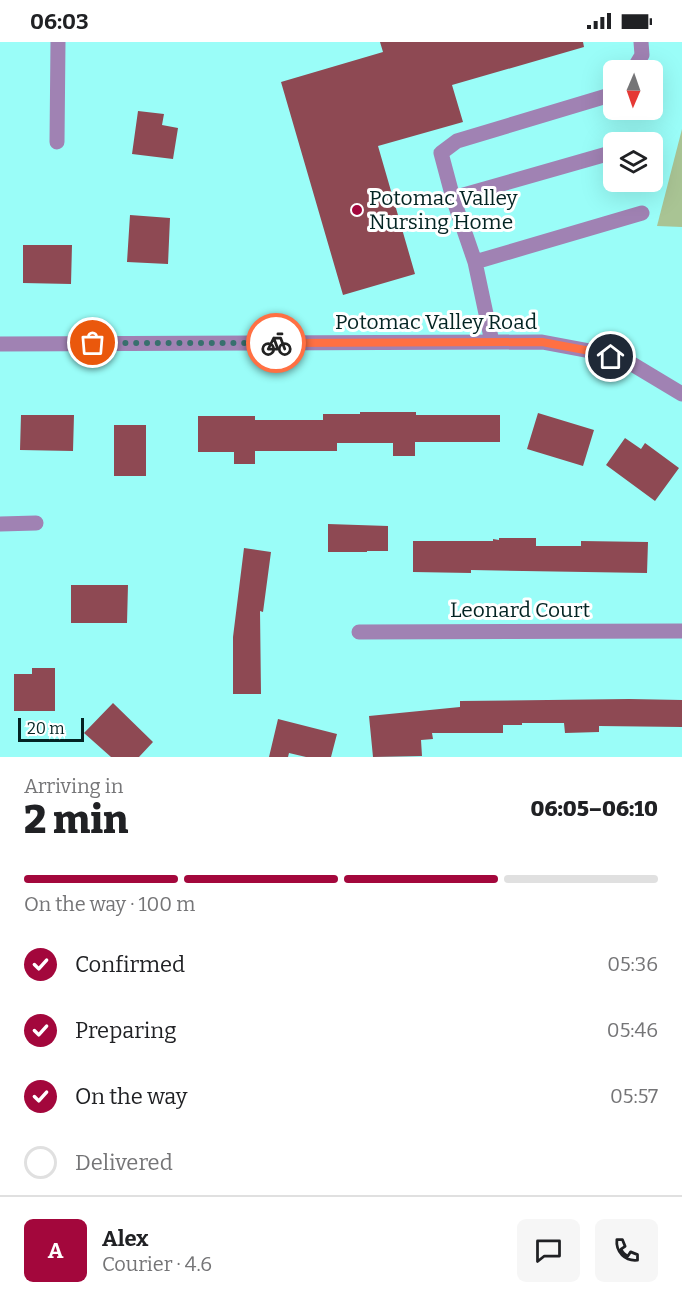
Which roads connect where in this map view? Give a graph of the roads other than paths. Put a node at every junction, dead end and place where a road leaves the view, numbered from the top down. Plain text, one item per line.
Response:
1 (58, 42) edge
2 (641, 42) edge
3 (639, 60) edge
4 (603, 97) edge
5 (57, 142) dead end
6 (603, 155) edge
7 (453, 198) junction
8 (642, 213) dead end
9 (475, 262) junction
10 (492, 342) junction
11 (0, 344) edge
12 (682, 394) edge
13 (36, 523) dead end
14 (0, 524) edge
15 (682, 631) edge
16 (358, 632) dead end

1 - 5 street
2 - 3 street
4 - 7 street
6 - 7 street
7 - 9 street
8 - 9 street
9 - 10 street
10 - 11 street, Potomac Valley Road
10 - 12 street, Potomac Valley Road
13 - 14 street
15 - 16 street, Leonard Court

